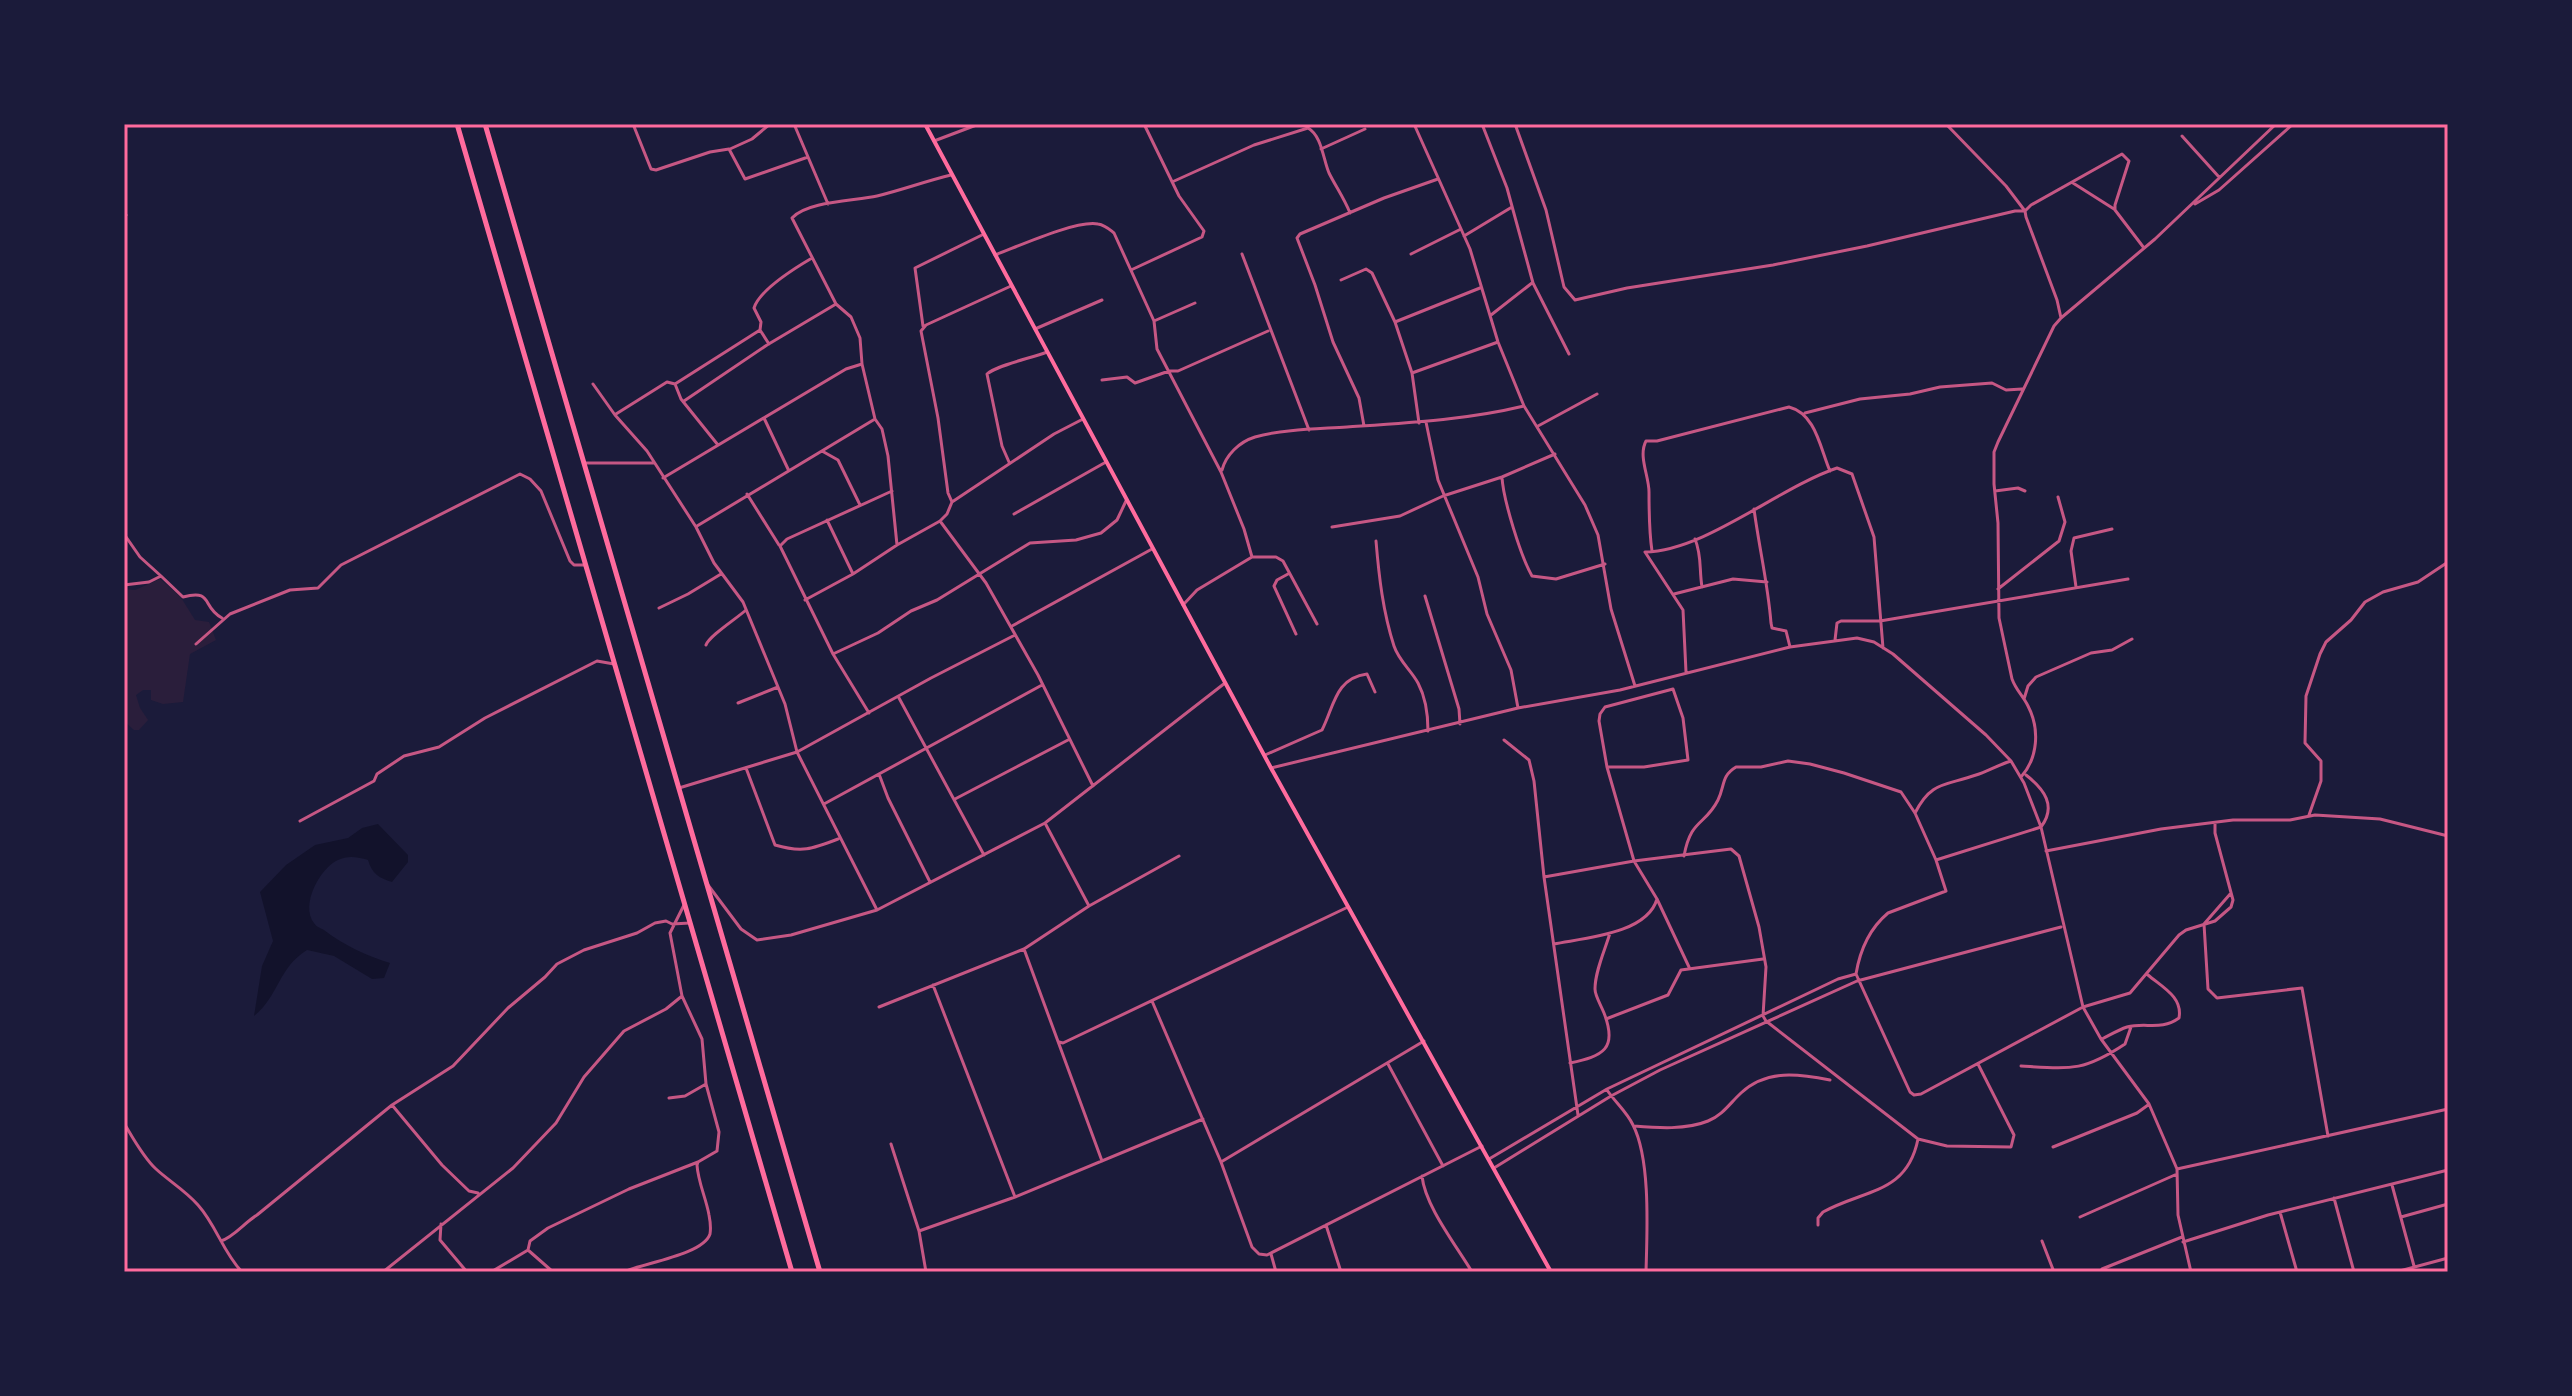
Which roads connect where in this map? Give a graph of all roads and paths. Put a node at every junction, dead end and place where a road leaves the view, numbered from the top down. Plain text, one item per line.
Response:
1 (457, 124) edge
2 (485, 124) edge
3 (633, 124) edge
4 (770, 124) edge
5 (794, 124) edge
6 (925, 124) edge
7 (979, 124) edge
8 (1144, 124) edge
9 (1414, 124) edge
10 (1482, 124) edge
11 (1515, 124) edge
12 (1946, 124) edge
13 (2276, 124) edge
14 (2293, 124) edge
15 (1310, 126) edge
16 (1365, 129) dead end
17 (2182, 136) dead end
18 (934, 141) junction
19 (729, 149) junction
20 (1321, 149) junction
21 (808, 157) junction
22 (951, 175) junction
23 (2219, 177) junction
24 (1438, 179) junction
25 (1172, 182) junction
26 (2073, 183) junction
27 (828, 204) junction
28 (2191, 205) junction
29 (1512, 207) junction
30 (2115, 210) junction
31 (2025, 211) junction
32 (1350, 213) junction
33 (1461, 229) junction
34 (984, 234) junction
35 (1464, 236) junction
36 (2144, 248) junction
37 (1242, 254) dead end
38 (1411, 254) dead end
39 (995, 255) junction
40 (812, 258) junction
41 (1131, 270) junction
42 (1341, 280) dead end
43 (1533, 283) junction
44 (1011, 286) junction
45 (1481, 288) junction
46 (1102, 300) dead end
47 (1195, 303) dead end
48 (836, 304) junction
49 (1491, 315) junction
50 (2061, 318) junction
51 (1154, 321) junction
52 (1395, 322) junction
53 (923, 327) junction
54 (1035, 329) junction
55 (760, 330) junction
56 (1270, 330) junction
57 (1498, 342) junction
58 (769, 344) junction
59 (1047, 352) junction
60 (1569, 354) dead end
61 (862, 364) junction
62 (1169, 371) junction
63 (1178, 371) junction
64 (1412, 373) junction
65 (1102, 380) dead end
66 (1174, 382) junction
67 (593, 384) dead end
68 (675, 384) junction
69 (2022, 389) junction
70 (1597, 394) dead end
71 (684, 401) junction
72 (1524, 406) junction
73 (1805, 413) junction
74 (615, 415) junction
75 (764, 418) junction
76 (875, 419) junction
77 (1083, 419) junction
78 (1426, 422) junction
79 (1419, 423) junction
80 (1364, 426) junction
81 (1538, 426) junction
82 (1309, 430) junction
83 (718, 445) junction
84 (820, 450) junction
85 (1555, 454) junction
86 (1106, 462) junction
87 (584, 463) junction
88 (654, 463) junction
89 (1010, 463) junction
90 (788, 469) junction
91 (1830, 471) junction
92 (1221, 472) junction
93 (1502, 477) junction
94 (663, 478) junction
95 (892, 491) junction
96 (1995, 491) junction
97 (2025, 491) dead end
98 (747, 494) junction
99 (1443, 496) junction
100 (2058, 497) dead end
101 (1126, 499) junction
102 (952, 502) junction
103 (860, 505) junction
104 (1754, 508) junction
105 (1014, 514) dead end
106 (827, 520) junction
107 (940, 521) junction
108 (696, 527) junction
109 (1332, 527) dead end
110 (2112, 529) dead end
111 (2063, 533) junction
112 (124, 534) edge
113 (2074, 538) junction
114 (1695, 539) junction
115 (1376, 541) dead end
116 (897, 545) junction
117 (780, 546) junction
118 (1152, 549) junction
119 (1652, 551) junction
120 (1252, 557) junction
121 (2448, 562) edge
122 (1605, 564) junction
123 (585, 565) junction
124 (1289, 573) junction
125 (721, 574) junction
126 (853, 574) junction
127 (979, 574) junction
128 (161, 576) junction
129 (2128, 579) dead end
130 (1767, 582) junction
131 (124, 585) edge
132 (1702, 587) junction
133 (2076, 587) junction
134 (1998, 589) junction
135 (1674, 594) junction
136 (1425, 596) dead end
137 (805, 600) junction
138 (1998, 600) junction
139 (1183, 605) junction
140 (659, 608) dead end
141 (746, 610) junction
142 (223, 619) junction
143 (1880, 621) junction
144 (1317, 624) dead end
145 (1011, 627) junction
146 (1296, 634) dead end
147 (1015, 635) junction
148 (2132, 639) dead end
149 (1835, 640) junction
150 (196, 644) dead end
151 (706, 645) dead end
152 (1790, 647) junction
153 (1883, 648) junction
154 (833, 654) junction
155 (614, 664) junction
156 (1686, 672) junction
157 (1225, 683) junction
158 (1042, 685) junction
159 (1635, 686) junction
160 (778, 687) junction
161 (1375, 692) dead end
162 (899, 698) junction
163 (2024, 699) junction
164 (738, 703) dead end
165 (1518, 708) junction
166 (870, 714) junction
167 (1460, 724) junction
168 (1428, 731) junction
169 (1068, 740) junction
170 (1504, 740) dead end
171 (926, 749) junction
172 (797, 752) junction
173 (1265, 755) junction
174 (2011, 761) junction
175 (1607, 767) junction
176 (746, 768) junction
177 (1271, 768) junction
178 (879, 774) junction
179 (2023, 775) junction
180 (1093, 786) junction
181 (679, 788) junction
182 (955, 799) junction
183 (824, 804) junction
184 (1915, 813) junction
185 (2309, 815) junction
186 (300, 821) dead end
187 (1045, 823) junction
188 (2215, 823) junction
189 (2041, 827) junction
190 (2448, 836) edge
191 (839, 839) junction
192 (2046, 851) junction
193 (984, 855) junction
194 (1179, 856) dead end
195 (1684, 856) junction
196 (1936, 860) junction
197 (1634, 861) junction
198 (1544, 877) junction
199 (930, 882) junction
200 (706, 884) junction
201 (2231, 893) junction
202 (1657, 899) junction
203 (685, 905) junction
204 (1089, 906) junction
205 (1349, 906) junction
206 (877, 910) junction
207 (690, 923) junction
208 (672, 924) junction
209 (2204, 924) junction
210 (2063, 926) junction
211 (1610, 933) junction
212 (1554, 944) junction
213 (1024, 949) junction
214 (1763, 959) junction
215 (1689, 967) junction
216 (1856, 974) junction
217 (2148, 975) junction
218 (1857, 981) junction
219 (933, 985) junction
220 (682, 996) junction
221 (1152, 1001) junction
222 (879, 1007) dead end
223 (2083, 1007) junction
224 (1763, 1016) junction
225 (1606, 1019) junction
226 (1766, 1021) junction
227 (2131, 1027) junction
228 (2101, 1039) junction
229 (1424, 1041) junction
230 (1061, 1044) junction
231 (2112, 1053) junction
232 (1387, 1063) junction
233 (1570, 1063) junction
234 (1978, 1064) junction
235 (2021, 1066) dead end
236 (1830, 1080) dead end
237 (706, 1084) junction
238 (1607, 1089) junction
239 (1611, 1096) junction
240 (669, 1098) dead end
241 (2149, 1104) junction
242 (392, 1105) junction
243 (1576, 1107) junction
244 (2448, 1109) edge
245 (1578, 1115) junction
246 (1203, 1119) junction
247 (124, 1123) edge
248 (1634, 1126) junction
249 (2328, 1136) junction
250 (1918, 1139) junction
251 (891, 1144) dead end
252 (1482, 1146) junction
253 (2053, 1147) dead end
254 (1489, 1159) junction
255 (1102, 1161) junction
256 (698, 1162) junction
257 (1221, 1162) junction
258 (1443, 1166) junction
259 (1494, 1168) junction
260 (2448, 1170) edge
261 (2177, 1171) junction
262 (1422, 1176) junction
263 (2392, 1185) junction
264 (479, 1194) junction
265 (1015, 1197) junction
266 (2334, 1198) junction
267 (2448, 1204) edge
268 (2280, 1212) junction
269 (2080, 1217) dead end
270 (2401, 1217) junction
271 (441, 1224) junction
272 (1326, 1225) junction
273 (1818, 1225) dead end
274 (919, 1231) junction
275 (2182, 1237) junction
276 (221, 1241) junction
277 (2042, 1241) dead end
278 (2183, 1242) junction
279 (528, 1250) junction
280 (1271, 1254) junction
281 (2448, 1258) edge
282 (2414, 1266) junction
283 (2102, 1269) dead end
284 (2052, 1271) edge
285 (2407, 1271) edge
286 (242, 1272) edge
287 (383, 1272) edge
288 (467, 1272) edge
289 (491, 1272) edge
290 (553, 1272) edge
291 (624, 1272) edge
292 (792, 1272) edge
293 (820, 1272) edge
294 (926, 1272) edge
295 (1276, 1272) edge
296 (1341, 1272) edge
297 (1472, 1272) edge
298 (1551, 1272) edge
299 (1646, 1272) edge
300 (2191, 1272) edge
301 (2297, 1272) edge
302 (2354, 1272) edge
303 (2396, 1272) edge

1 - 123 highway
2 - 87 highway
3 - 19 street
4 - 19 street
5 - 21 street
6 - 18 highway
7 - 18 street
8 - 25 street
9 - 24 street
10 - 29 street
11 - 31 street
12 - 31 street
13 - 23 street
14 - 28 street
15 - 20 street
15 - 25 street
16 - 20 street
17 - 23 street
18 - 22 highway
19 - 21 street
20 - 32 street
21 - 27 street
22 - 27 street
22 - 34 highway
23 - 28 street
24 - 32 street
24 - 33 street
25 - 41 street
26 - 30 street
26 - 30 street
26 - 31 street
27 - 40 street
28 - 36 street
29 - 35 street
29 - 43 street
30 - 36 street
31 - 50 street
32 - 80 street
33 - 35 street
33 - 38 street
34 - 39 highway
34 - 53 street
35 - 45 street
36 - 50 street
37 - 56 street
39 - 41 street
39 - 44 highway
40 - 48 street
40 - 55 street
41 - 51 street
42 - 52 street
43 - 49 street
43 - 60 street
44 - 53 street
44 - 54 highway
45 - 49 street
45 - 52 street
46 - 54 street
47 - 51 street
48 - 58 street
48 - 61 street
49 - 57 street
50 - 69 street
51 - 62 street
52 - 64 street
53 - 102 street
54 - 59 highway
55 - 58 street
55 - 68 street
56 - 63 street
56 - 82 street
57 - 64 street
57 - 72 street
58 - 71 street
59 - 77 highway
59 - 89 street
61 - 75 street
61 - 76 street
62 - 63 street
62 - 65 street
62 - 66 street
63 - 66 street
64 - 79 street
66 - 92 street
67 - 74 street
68 - 71 street
68 - 74 street
69 - 73 street
69 - 96 street
70 - 81 street
71 - 83 street
72 - 78 street
72 - 81 street
73 - 91 street
73 - 119 street
74 - 88 street
75 - 83 street
75 - 90 street
76 - 84 street
76 - 95 street
77 - 86 highway
77 - 89 street
78 - 79 street
78 - 99 street
79 - 80 street
80 - 82 street
81 - 85 street
82 - 92 street
83 - 94 street
84 - 90 street
84 - 103 street
85 - 93 street
85 - 122 street
86 - 101 highway
86 - 105 street
87 - 88 street
87 - 181 highway
88 - 94 street
89 - 102 street
90 - 98 street
91 - 104 street
91 - 143 street
92 - 120 street
93 - 99 street
93 - 122 street
94 - 108 street
95 - 103 street
95 - 116 street
96 - 97 street
96 - 134 street
98 - 108 street
98 - 117 street
99 - 109 street
99 - 165 street
100 - 111 street
101 - 118 highway
101 - 127 street
102 - 107 street
103 - 106 street
104 - 114 street
104 - 130 street
106 - 117 street
106 - 126 street
107 - 116 street
107 - 127 street
108 - 125 street
110 - 113 street
111 - 113 street
111 - 134 street
112 - 128 street
113 - 133 street
114 - 119 street
114 - 132 street
115 - 168 street
116 - 126 street
117 - 137 street
118 - 139 highway
118 - 145 street
119 - 135 street
120 - 124 street
120 - 139 street
121 - 185 street
122 - 159 street
123 - 142 street
123 - 155 highway
124 - 144 street
124 - 146 street
125 - 140 street
125 - 141 street
126 - 137 street
127 - 145 street
127 - 154 street
128 - 131 street
128 - 142 street
129 - 133 street
130 - 132 street
130 - 152 street
132 - 135 street
133 - 138 street
134 - 138 street
135 - 156 street
136 - 167 street
137 - 154 street
138 - 143 street
138 - 163 street
139 - 157 highway
141 - 151 street
141 - 160 street
142 - 150 street
143 - 149 street
143 - 153 street
145 - 147 street
147 - 158 street
147 - 162 street
148 - 163 street
149 - 152 street
149 - 153 street
152 - 156 street
153 - 174 street
154 - 166 street
155 - 186 street
155 - 203 highway
156 - 159 street
157 - 173 highway
157 - 180 street
158 - 169 street
158 - 171 street
159 - 165 street
160 - 164 street
160 - 172 street
161 - 173 street
162 - 166 street
162 - 171 street
163 - 179 street
165 - 167 street
166 - 172 street
167 - 168 street
168 - 177 street
169 - 180 street
169 - 182 street
170 - 198 street
171 - 178 street
171 - 182 street
172 - 176 street
172 - 183 street
173 - 177 highway
174 - 179 street
174 - 184 street
175 - 175 street
175 - 197 street
176 - 181 street
176 - 191 street
177 - 205 highway
178 - 183 street
178 - 199 street
179 - 189 street
179 - 189 street
180 - 187 street
181 - 200 highway
182 - 193 street
183 - 191 street
184 - 195 street
184 - 196 street
185 - 188 street
185 - 190 street
187 - 193 street
187 - 204 street
188 - 192 street
188 - 201 street
189 - 192 street
189 - 196 street
191 - 206 street
192 - 210 street
193 - 199 street
194 - 204 street
195 - 197 street
195 - 214 street
196 - 216 street
197 - 198 street
197 - 202 street
198 - 212 street
199 - 206 street
200 - 206 street
200 - 293 highway
201 - 209 street
201 - 209 street
202 - 211 street
202 - 215 street
203 - 207 highway
203 - 208 street
204 - 213 street
205 - 221 street
205 - 229 highway
207 - 208 street
207 - 292 highway
208 - 220 street
208 - 242 street
209 - 217 street
209 - 249 street
210 - 218 street
210 - 223 street
211 - 212 street
211 - 225 street
212 - 233 street
213 - 219 street
213 - 230 street
214 - 215 street
214 - 224 street
215 - 225 street
216 - 218 street
216 - 224 street
217 - 223 street
217 - 227 street
218 - 226 street
218 - 234 street
219 - 222 street
219 - 265 street
220 - 237 street
220 - 264 street
221 - 230 street
221 - 246 street
223 - 228 street
223 - 234 street
224 - 226 street
224 - 238 street
225 - 233 street
226 - 239 street
226 - 250 street
227 - 228 street
227 - 231 street
228 - 231 street
229 - 232 street
229 - 252 highway
230 - 255 street
231 - 235 street
231 - 241 street
232 - 257 street
232 - 258 street
233 - 243 street
234 - 250 street
236 - 248 street
237 - 240 street
237 - 256 street
238 - 239 street
238 - 243 street
239 - 245 street
239 - 248 street
241 - 253 street
241 - 261 street
242 - 264 street
242 - 276 street
243 - 245 street
243 - 254 street
244 - 249 street
245 - 259 street
246 - 255 street
246 - 257 street
247 - 276 street
248 - 299 street
249 - 261 street
250 - 273 street
251 - 274 street
252 - 254 highway
252 - 258 street
254 - 259 highway
255 - 265 street
256 - 279 street
256 - 291 street
257 - 280 street
258 - 262 street
259 - 298 highway
260 - 263 street
261 - 269 street
261 - 275 street
262 - 272 street
262 - 297 street
263 - 266 street
263 - 270 street
264 - 271 street
265 - 274 street
266 - 268 street
266 - 302 street
267 - 270 street
268 - 278 street
268 - 301 street
270 - 282 street
271 - 287 street
271 - 288 street
272 - 280 street
272 - 296 street
274 - 294 street
275 - 278 street
275 - 283 street
276 - 286 street
277 - 284 street
278 - 300 street
279 - 289 street
279 - 290 street
280 - 295 street
281 - 282 street
282 - 285 street
285 - 303 street

